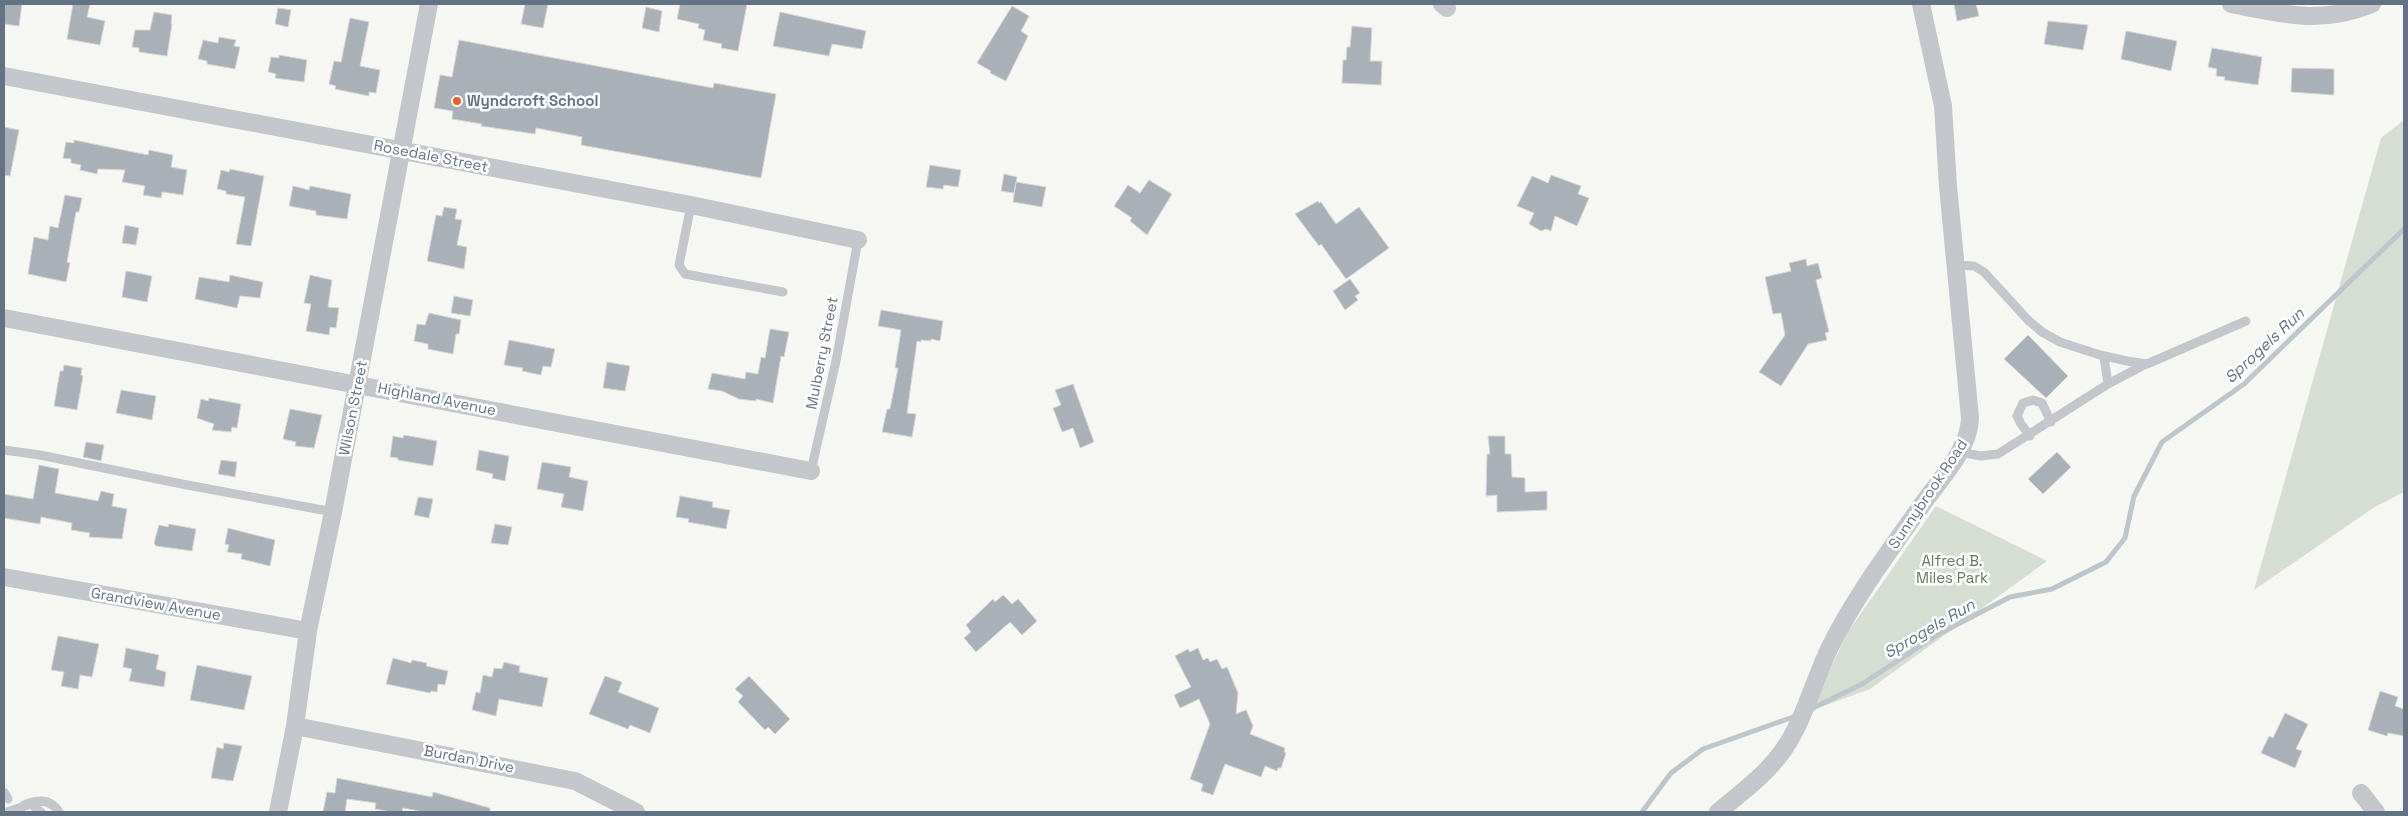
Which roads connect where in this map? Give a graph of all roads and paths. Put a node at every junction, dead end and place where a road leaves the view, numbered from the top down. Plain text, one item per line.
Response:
1 (429, 4) edge
2 (1921, 4) edge
3 (2231, 4) edge
4 (2372, 4) edge
5 (4, 76) edge
6 (400, 150) junction
7 (691, 205) junction
8 (858, 240) joint
9 (1956, 265) junction
10 (783, 292) dead end
11 (4, 318) edge
12 (2246, 321) dead end
13 (2104, 356) junction
14 (2147, 364) junction
15 (357, 384) junction
16 (2108, 384) junction
17 (2051, 422) junction
18 (2030, 436) junction
19 (4, 450) edge
20 (1959, 452) junction
21 (811, 471) joint
22 (333, 512) junction
23 (4, 577) edge
24 (308, 631) junction
25 (295, 726) junction
26 (2361, 793) dead end
27 (24, 805) junction
28 (7, 812) edge
29 (41, 812) edge
30 (59, 812) edge
31 (278, 812) edge
32 (636, 812) edge
33 (1718, 812) edge
34 (2376, 812) edge

1 - 6 street, Wilson Street
2 - 9 street, Sunnybrook Road
3 - 4 street
5 - 6 street, Rosedale Street
6 - 7 street, Rosedale Street
6 - 15 street, Wilson Street
7 - 8 street, Rosedale Street
7 - 10 lane
8 - 21 lane, Mulberry Street
9 - 13 lane
9 - 20 street, Sunnybrook Road
11 - 15 street, Highland Avenue
12 - 14 lane
13 - 14 lane
13 - 16 lane
14 - 16 lane
15 - 21 street, Highland Avenue
15 - 22 street, Wilson Street
16 - 17 lane
17 - 18 lane
17 - 18 lane
18 - 20 lane
19 - 22 lane
20 - 33 street, Sunnybrook Road
22 - 24 street, Wilson Street
23 - 24 street, Grandview Avenue
24 - 25 street, Wilson Street
25 - 31 street, Wilson Street
25 - 32 street, Burdan Drive
26 - 34 street
27 - 28 lane
27 - 29 lane
27 - 30 lane

